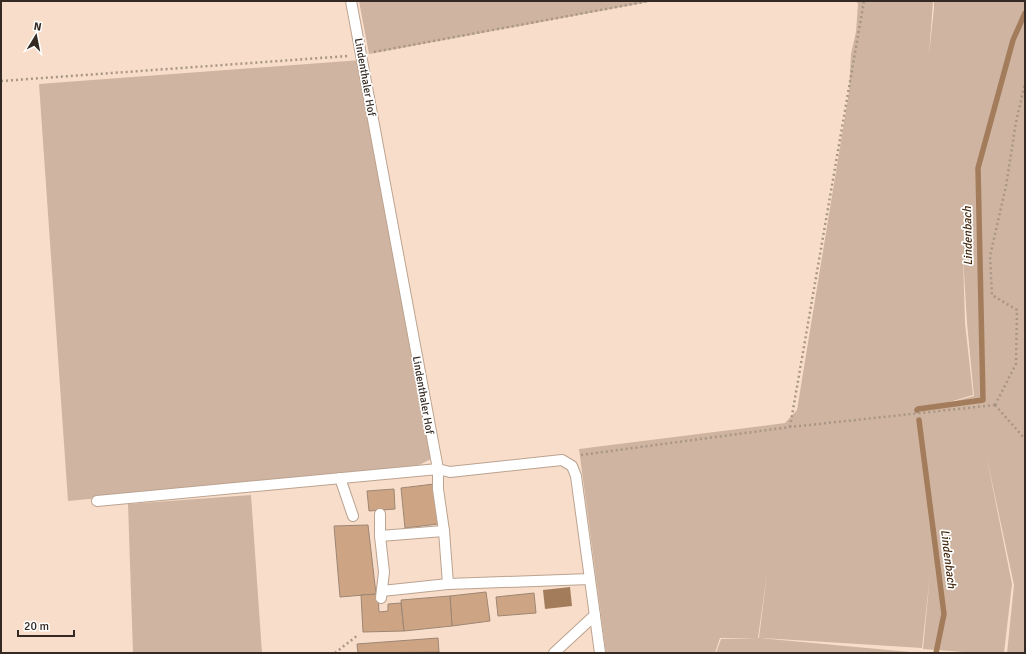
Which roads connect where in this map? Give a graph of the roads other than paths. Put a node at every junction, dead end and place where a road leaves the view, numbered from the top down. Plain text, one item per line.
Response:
1 (351, 1) edge
2 (438, 469) junction
3 (340, 478) junction
4 (97, 501) dead end
5 (380, 514) dead end
6 (353, 516) dead end
7 (444, 531) junction
8 (380, 536) junction
9 (590, 580) junction
10 (448, 584) junction
11 (595, 616) junction
12 (554, 653) edge
13 (600, 653) edge

1 - 2 lane, Lindenthaler Hof
2 - 3 lane
2 - 7 lane, Lindenthaler Hof
2 - 9 lane
3 - 4 lane
3 - 6 lane
5 - 8 lane
7 - 8 lane
7 - 10 lane, Lindenthaler Hof
8 - 10 lane
9 - 10 lane
9 - 11 lane
11 - 12 lane
11 - 13 lane

